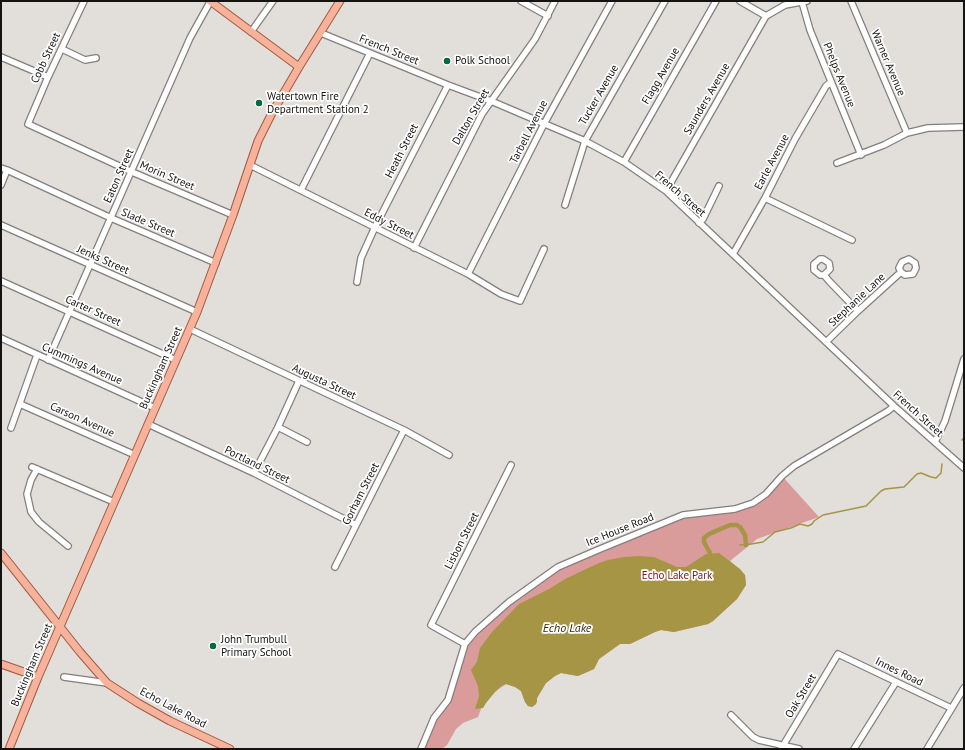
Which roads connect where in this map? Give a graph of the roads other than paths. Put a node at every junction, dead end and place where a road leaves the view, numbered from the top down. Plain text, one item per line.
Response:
1 (84, 1) edge
2 (210, 1) edge
3 (274, 1) edge
4 (340, 1) edge
5 (521, 1) edge
6 (555, 1) edge
7 (612, 1) edge
8 (665, 1) edge
9 (716, 1) edge
10 (740, 1) edge
11 (852, 1) edge
12 (804, 2) edge
13 (548, 16) junction
14 (766, 16) junction
15 (251, 32) junction
16 (321, 32) junction
17 (62, 49) junction
18 (370, 53) junction
19 (1, 57) edge
20 (96, 58) dead end
21 (299, 67) junction
22 (48, 77) junction
23 (831, 82) junction
24 (448, 85) junction
25 (491, 101) junction
26 (28, 124) joint
27 (544, 124) junction
28 (964, 127) edge
29 (907, 133) junction
30 (584, 141) junction
31 (861, 155) junction
32 (624, 162) junction
33 (837, 163) dead end
34 (250, 165) junction
35 (1, 168) edge
36 (7, 170) junction
37 (132, 172) junction
38 (1, 185) edge
39 (719, 186) dead end
40 (301, 190) junction
41 (666, 192) junction
42 (765, 198) junction
43 (565, 205) dead end
44 (233, 215) junction
45 (111, 218) junction
46 (699, 223) junction
47 (1, 225) edge
48 (374, 227) junction
49 (852, 240) dead end
50 (414, 248) junction
51 (544, 249) dead end
52 (733, 254) junction
53 (216, 263) junction
54 (90, 265) junction
55 (901, 272) dead end
56 (468, 274) junction
57 (824, 275) dead end
58 (1, 281) edge
59 (357, 282) dead end
60 (858, 311) junction
61 (69, 312) junction
62 (197, 312) junction
63 (190, 329) junction
64 (1, 338) edge
65 (826, 342) junction
66 (37, 355) junction
67 (964, 359) edge
68 (48, 360) junction
69 (176, 360) junction
70 (300, 382) junction
71 (20, 404) junction
72 (894, 406) junction
73 (155, 408) junction
74 (148, 424) junction
75 (11, 428) dead end
76 (278, 428) junction
77 (404, 430) junction
78 (307, 442) dead end
79 (935, 442) junction
80 (135, 455) junction
81 (449, 455) dead end
82 (511, 465) dead end
83 (964, 468) edge
84 (254, 473) junction
85 (114, 502) junction
86 (356, 526) junction
87 (68, 546) dead end
88 (1, 553) edge
89 (335, 567) dead end
90 (60, 627) junction
91 (465, 644) junction
92 (838, 654) joint
93 (1, 664) edge
94 (38, 677) junction
95 (64, 677) dead end
96 (107, 682) junction
97 (896, 682) junction
98 (964, 688) edge
99 (951, 708) junction
100 (731, 715) dead end
101 (782, 747) edge
102 (9, 749) edge
103 (230, 749) edge
104 (421, 749) edge
105 (799, 749) edge
106 (854, 749) edge
107 (926, 749) edge

1 - 17 street, Cobb Street
2 - 15 main road
2 - 37 street, Eaton Street
3 - 15 street
4 - 16 main road, Buckingham Street
5 - 13 street
6 - 13 street, Dalton Street
7 - 27 street, Tarbell Avenue
8 - 30 street, Tucker Avenue
9 - 32 street, Flagg Avenue
10 - 14 street
11 - 29 street, Warner Avenue
12 - 14 street
12 - 23 street, Phelps Avenue
13 - 25 street, Dalton Street
14 - 41 street, Saunders Avenue
15 - 21 main road
16 - 18 street, French Street
16 - 21 main road, Buckingham Street
17 - 20 street
17 - 22 street, Cobb Street
18 - 24 street, French Street
18 - 40 street
19 - 22 street
21 - 34 main road, Buckingham Street
22 - 26 street, Cobb Street
23 - 31 street, Phelps Avenue
23 - 42 street, Earle Avenue
24 - 25 street, French Street
24 - 48 street, Heath Street
25 - 27 street, French Street
25 - 50 street, Dalton Street
26 - 37 street, Morin Street
27 - 30 street, French Street
27 - 56 street, Tarbell Avenue
28 - 29 street
29 - 31 street
30 - 32 street, French Street
30 - 43 street, Tucker Avenue
31 - 33 street
32 - 41 street, French Street
34 - 40 street, Eddy Street
34 - 44 main road, Buckingham Street
35 - 36 street, Slade Street
36 - 38 street
36 - 45 street, Slade Street
37 - 44 street, Morin Street
37 - 45 street, Eaton Street
39 - 46 street
40 - 48 street, Eddy Street
41 - 46 street, French Street
42 - 49 street
42 - 52 street, Earle Avenue
44 - 53 main road, Buckingham Street
45 - 53 street, Slade Street
45 - 54 street, Eaton Street
46 - 52 street, French Street
47 - 54 street, Jenks Street
48 - 50 street, Eddy Street
48 - 59 street, Heath Street
50 - 56 street, Eddy Street
51 - 56 street, Eddy Street
52 - 65 street, French Street
53 - 62 main road, Buckingham Street
54 - 61 street, Eaton Street
54 - 62 street, Jenks Street
55 - 60 street, Stephanie Lane
57 - 60 street
58 - 61 street, Carter Street
60 - 65 street, Stephanie Lane
61 - 68 street, Eaton Street
61 - 69 street, Carter Street
62 - 63 main road, Buckingham Street
63 - 69 main road, Buckingham Street
63 - 70 street, Augusta Street
64 - 66 street, Cummings Avenue
65 - 72 street, French Street
66 - 68 street, Cummings Avenue
66 - 71 street
67 - 79 street
68 - 73 street, Cummings Avenue
69 - 73 main road, Buckingham Street
70 - 76 street
70 - 77 street, Augusta Street
71 - 75 street
71 - 80 street, Carson Avenue
72 - 79 street, French Street
72 - 91 street, Ice House Road
73 - 74 main road, Buckingham Street
74 - 80 main road, Buckingham Street
74 - 84 street, Portland Street
76 - 78 street
76 - 84 street
77 - 81 street, Augusta Street
77 - 86 street, Gorham Street
79 - 83 street, French Street
80 - 85 main road, Buckingham Street
82 - 91 street, Lisbon Street
84 - 86 street, Portland Street
85 - 87 street
85 - 90 main road, Buckingham Street
86 - 89 street, Gorham Street
88 - 90 main road, Echo Lake Road
90 - 94 main road, Buckingham Street
90 - 96 main road, Echo Lake Road
91 - 104 street, Ice House Road
92 - 97 street, Innes Road
92 - 101 street, Oak Street
93 - 94 main road
94 - 102 main road, Buckingham Street
95 - 96 street, Echo Lake Road
96 - 103 main road, Echo Lake Road
97 - 99 street, Innes Road
97 - 106 street
98 - 99 street
99 - 107 street
100 - 101 street
101 - 105 street

